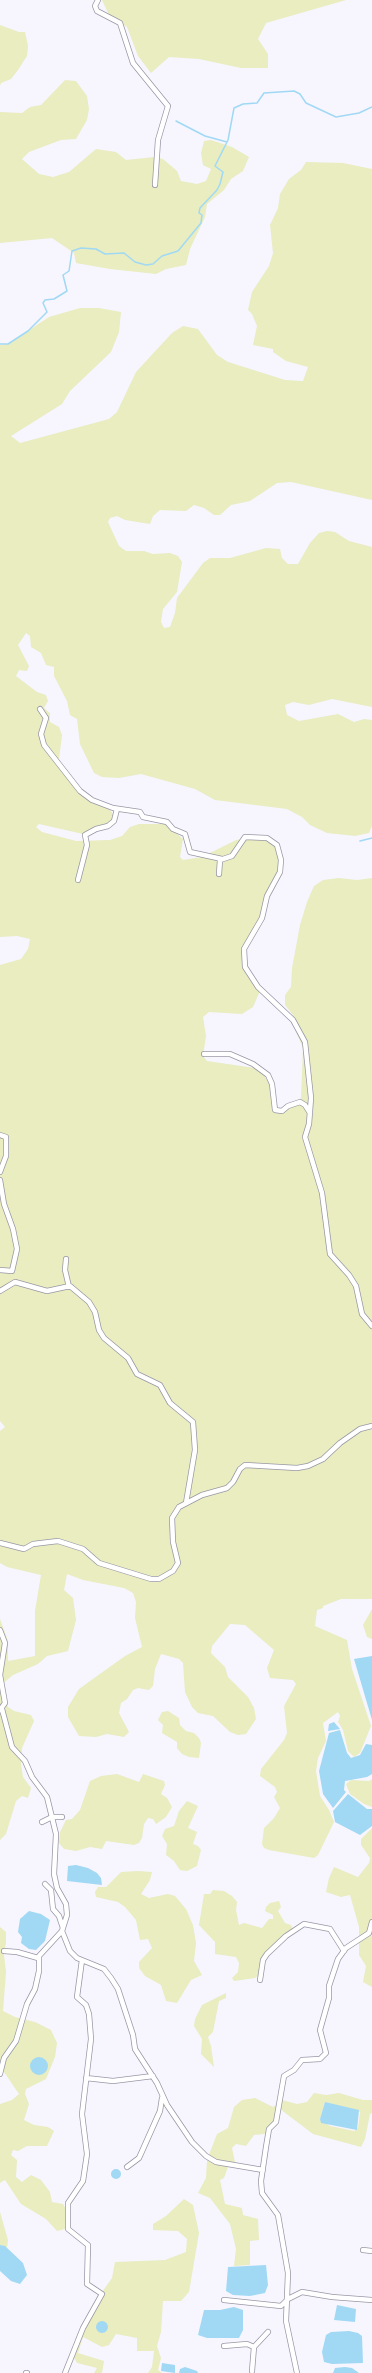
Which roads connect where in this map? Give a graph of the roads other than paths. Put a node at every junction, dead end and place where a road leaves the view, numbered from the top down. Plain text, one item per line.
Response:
1 (98, 0) edge
2 (155, 185) dead end
3 (40, 709) dead end
4 (117, 809) junction
5 (222, 858) junction
6 (219, 874) dead end
7 (78, 880) dead end
8 (204, 1054) dead end
9 (310, 1114) junction
10 (0, 1135) edge
11 (0, 1172) edge
12 (0, 1180) edge
13 (66, 1260) dead end
14 (0, 1270) edge
15 (69, 1286) junction
16 (0, 1291) edge
17 (372, 1326) edge
18 (372, 1426) edge
19 (186, 1502) junction
20 (0, 1543) edge
21 (0, 1630) edge
22 (1, 1709) edge
23 (52, 1817) junction
24 (62, 1817) dead end
25 (42, 1822) dead end
26 (45, 1884) dead end
27 (372, 1922) edge
28 (63, 1930) junction
29 (4, 1951) dead end
30 (344, 1951) junction
31 (38, 1958) junction
32 (82, 1960) junction
33 (260, 1980) dead end
34 (0, 2074) edge
35 (153, 2076) junction
36 (86, 2078) junction
37 (162, 2098) junction
38 (127, 2166) dead end
39 (263, 2170) junction
40 (362, 2250) dead end
41 (372, 2251) edge
42 (288, 2299) junction
43 (224, 2300) dead end
44 (372, 2300) edge
45 (268, 2332) dead end
46 (224, 2346) dead end
47 (254, 2347) junction
48 (252, 2371) dead end
49 (65, 2373) edge
50 (296, 2373) edge

1 - 2 street
3 - 4 street
4 - 5 street
4 - 7 street
5 - 6 street
5 - 9 street
8 - 9 street
9 - 17 street
10 - 11 street
12 - 14 street
13 - 15 street
15 - 16 street
15 - 19 street
18 - 19 street
19 - 20 street
21 - 22 street
22 - 23 street
23 - 24 street
23 - 25 street
23 - 28 street
26 - 28 street
27 - 30 street
28 - 31 street
28 - 32 street
29 - 31 street
30 - 33 street
30 - 39 street
31 - 34 street
32 - 35 street
32 - 36 street
35 - 36 street
35 - 37 street
36 - 49 street
37 - 38 street
37 - 39 street
39 - 42 street
40 - 41 street
42 - 43 street
42 - 44 street
42 - 50 street
45 - 47 street
46 - 47 street
47 - 48 street

